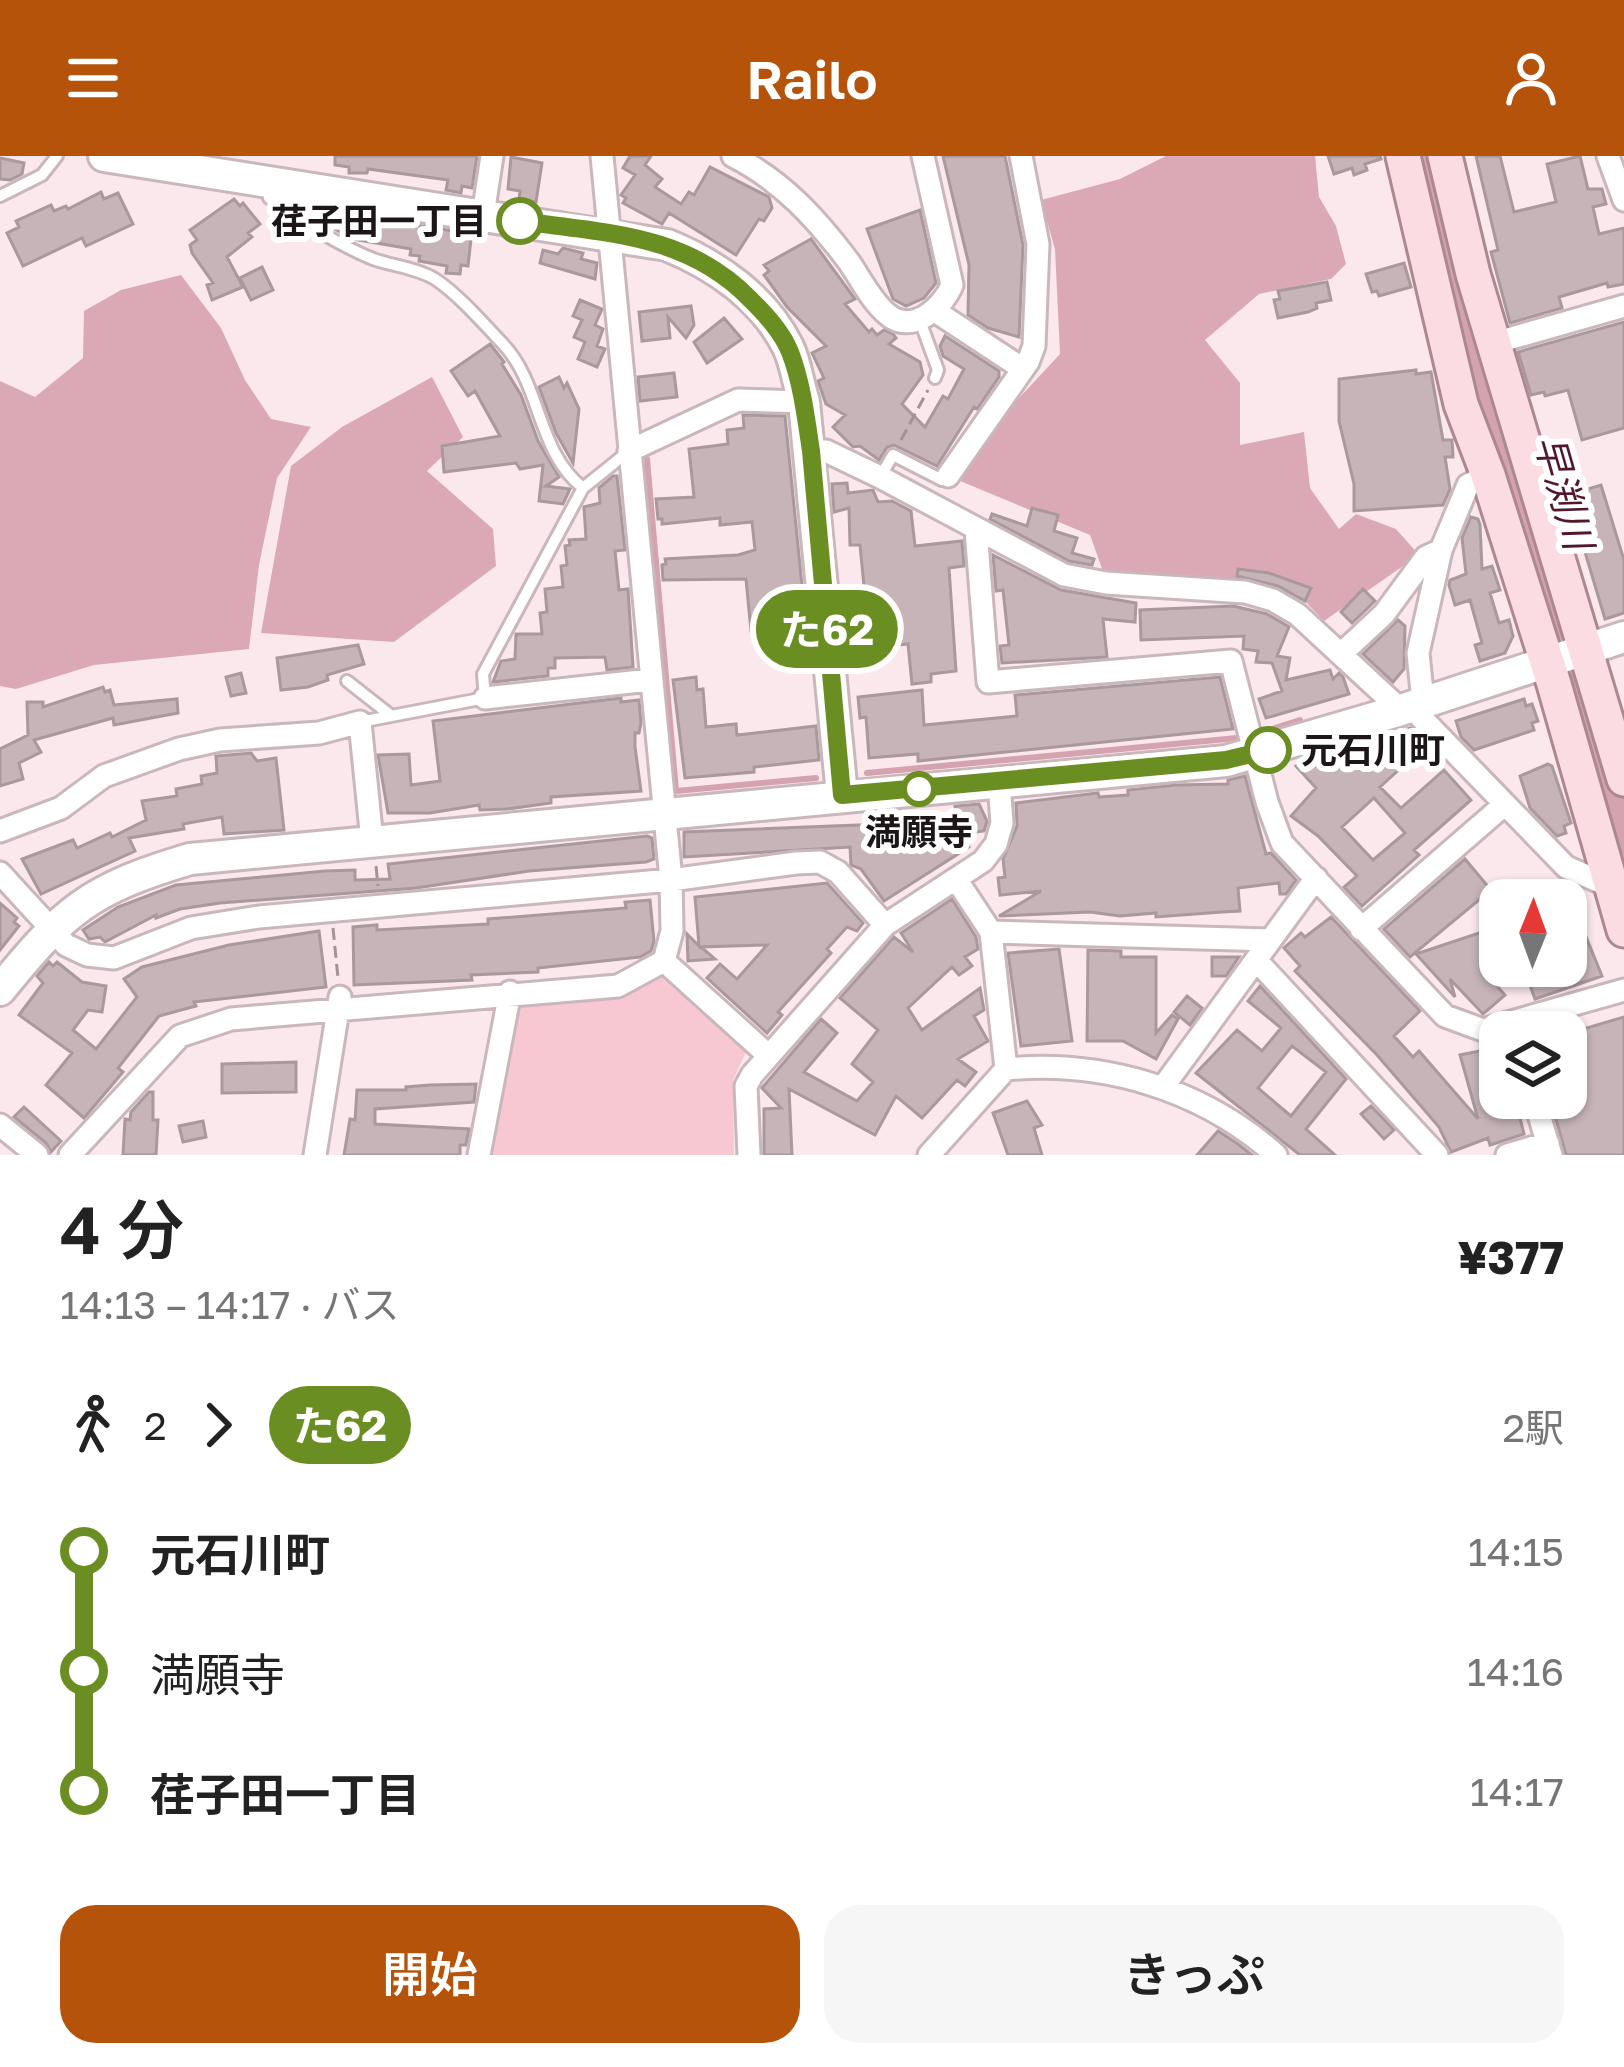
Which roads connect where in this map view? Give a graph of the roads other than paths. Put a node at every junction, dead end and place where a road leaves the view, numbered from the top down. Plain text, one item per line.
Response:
1 (56, 156) edge
2 (104, 156) edge
3 (492, 156) edge
4 (602, 156) edge
5 (733, 156) edge
6 (923, 156) edge
7 (1021, 156) edge
8 (1402, 156) edge
9 (1445, 156) edge
10 (1608, 156) edge
11 (266, 182) junction
12 (0, 196) edge
13 (1624, 200) edge
14 (483, 215) junction
15 (609, 234) junction
16 (1624, 306) edge
17 (927, 315) junction
18 (1493, 344) junction
19 (1023, 369) junction
20 (935, 378) road end
21 (804, 401) junction
22 (811, 451) junction
23 (628, 452) junction
24 (1488, 475) junction
25 (948, 476) joint
26 (880, 477) junction
27 (583, 488) junction
28 (976, 530) junction
29 (1441, 550) junction
30 (1624, 637) edge
31 (1585, 651) junction
32 (1341, 654) junction
33 (1546, 663) junction
34 (650, 680) junction
35 (346, 681) dead end
36 (485, 698) junction
37 (1411, 706) junction
38 (388, 714) junction
39 (360, 722) junction
40 (1254, 754) junction
41 (1624, 779) edge
42 (999, 783) junction
43 (842, 795) junction
44 (1504, 805) junction
45 (662, 813) junction
46 (0, 831) edge
47 (374, 852) junction
48 (0, 873) edge
49 (1316, 878) junction
50 (956, 879) junction
51 (671, 880) junction
52 (1612, 887) junction
53 (885, 925) junction
54 (51, 928) junction
55 (1361, 929) junction
56 (1624, 930) edge
57 (991, 932) junction
58 (1270, 940) junction
59 (664, 961) junction
60 (1257, 961) junction
61 (0, 990) edge
62 (1624, 990) edge
63 (510, 992) junction
64 (339, 1003) junction
65 (1561, 1011) edge
66 (1479, 1029) edge
67 (769, 1056) junction
68 (1006, 1070) junction
69 (1163, 1087) junction
70 (1540, 1119) edge
71 (0, 1126) edge
72 (1549, 1149) edge
73 (1269, 1153) edge
74 (37, 1155) edge
75 (70, 1155) edge
76 (315, 1155) edge
77 (479, 1155) edge
78 (749, 1155) edge
79 (928, 1155) edge
80 (1437, 1155) edge
81 (1508, 1155) edge

1 - 12 lane
2 - 11 street
3 - 14 street
4 - 15 street
5 - 17 street
6 - 17 street
7 - 19 street
8 - 24 main road
9 - 18 main road
10 - 13 street
11 - 14 street
11 - 27 lane
14 - 15 street
15 - 21 street
15 - 23 street
16 - 18 street
17 - 19 street
17 - 20 lane
18 - 31 main road
19 - 25 street
21 - 22 street
21 - 23 street
22 - 26 street
22 - 43 street
23 - 27 lane
23 - 34 street
24 - 29 street
24 - 33 main road
25 - 26 lane
26 - 28 street
27 - 36 lane
28 - 32 street
28 - 40 street
29 - 32 street
29 - 37 street
30 - 31 street
31 - 33 street
31 - 41 main road
32 - 37 street
33 - 37 street
33 - 52 main road
34 - 36 street
34 - 45 street
35 - 38 lane
36 - 38 lane
37 - 40 street
37 - 44 street
38 - 39 lane
39 - 46 street
39 - 47 street
40 - 42 street
40 - 49 street
42 - 43 street
42 - 50 street
43 - 45 street
44 - 52 street
44 - 55 street
45 - 47 street
45 - 51 street
47 - 54 street
48 - 54 street
49 - 55 street
49 - 58 street
50 - 53 street
50 - 57 street
51 - 53 street
51 - 54 street
51 - 59 street
52 - 56 main road
53 - 67 street
54 - 61 street
55 - 66 street
57 - 58 street
57 - 68 street
58 - 60 street
59 - 63 street
59 - 67 street
60 - 69 street
60 - 80 street
62 - 65 street
63 - 64 street
63 - 77 street
64 - 75 street
64 - 76 street
67 - 78 street
68 - 69 street
68 - 79 street
69 - 73 street
70 - 72 street
71 - 74 street
72 - 81 street

